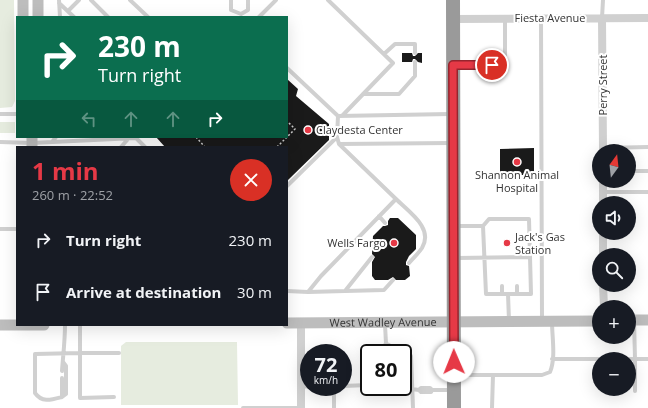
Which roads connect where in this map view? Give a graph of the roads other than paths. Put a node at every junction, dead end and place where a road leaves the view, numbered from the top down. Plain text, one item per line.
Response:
1 (23, 0) edge
2 (38, 0) edge
3 (79, 0) edge
4 (91, 0) edge
5 (130, 0) edge
6 (231, 0) edge
7 (248, 0) edge
8 (276, 0) edge
9 (328, 0) edge
10 (452, 0) edge
11 (603, 0) edge
12 (59, 2) edge
13 (68, 11) junction
14 (239, 15) edge
15 (23, 16) edge
16 (38, 16) edge
17 (60, 16) edge
18 (73, 16) edge
19 (107, 16) edge
20 (147, 16) edge
21 (261, 16) edge
22 (505, 18) junction
23 (541, 18) junction
24 (602, 18) junction
25 (648, 18) edge
26 (452, 19) junction
27 (415, 53) dead end
28 (384, 54) junction
29 (415, 62) dead end
30 (453, 65) junction
31 (288, 69) edge
32 (364, 94) junction
33 (0, 114) edge
34 (16, 114) edge
35 (453, 114) junction
36 (340, 116) junction
37 (337, 137) junction
38 (55, 138) edge
39 (132, 138) edge
40 (136, 138) edge
41 (128, 139) junction
42 (0, 142) edge
43 (32, 142) edge
44 (52, 142) junction
45 (453, 143) junction
46 (339, 144) junction
47 (603, 144) edge
48 (122, 146) edge
49 (143, 146) edge
50 (648, 147) edge
51 (636, 148) edge
52 (648, 170) edge
53 (636, 171) edge
54 (288, 185) edge
55 (603, 188) edge
56 (603, 192) junction
57 (648, 192) edge
58 (603, 196) edge
59 (396, 199) junction
60 (380, 216) junction
61 (385, 223) dead end
62 (453, 226) junction
63 (483, 226) junction
64 (16, 229) edge
65 (0, 230) edge
66 (372, 257) dead end
67 (484, 257) junction
68 (501, 257) junction
69 (516, 257) junction
70 (530, 257) junction
71 (453, 258) junction
72 (409, 263) dead end
73 (501, 263) dead end
74 (516, 263) dead end
75 (392, 280) dead end
76 (502, 286) dead end
77 (517, 286) dead end
78 (288, 291) edge
79 (345, 291) junction
80 (308, 292) junction
81 (502, 294) junction
82 (508, 294) junction
83 (517, 294) junction
84 (636, 320) edge
85 (648, 320) edge
86 (454, 321) junction
87 (509, 321) junction
88 (547, 321) junction
89 (592, 321) edge
90 (301, 322) junction
91 (385, 322) junction
92 (288, 323) edge
93 (0, 325) edge
94 (16, 325) edge
95 (65, 326) edge
96 (80, 326) edge
97 (302, 344) edge
98 (386, 344) edge
99 (80, 353) junction
100 (119, 353) dead end
101 (63, 354) junction
102 (552, 359) junction
103 (592, 359) edge
104 (636, 359) edge
105 (648, 359) edge
106 (63, 362) junction
107 (62, 371) dead end
108 (493, 374) junction
109 (454, 375) junction
110 (62, 378) dead end
111 (412, 390) joint
112 (454, 390) junction
113 (303, 396) edge
114 (334, 396) edge
115 (62, 397) junction
116 (114, 397) dead end
117 (243, 408) edge
118 (301, 408) edge
119 (334, 408) edge
120 (413, 408) edge
121 (454, 408) edge
122 (492, 408) edge

1 - 15 main road
2 - 16 main road
3 - 13 lane
4 - 19 lane
5 - 20 lane
6 - 14 lane
7 - 14 lane
8 - 21 lane
9 - 28 lane
10 - 26 highway
11 - 24 lane
12 - 13 lane
12 - 17 lane
13 - 18 lane
22 - 23 street, Fiesta Avenue
22 - 26 street, Fiesta Avenue
22 - 30 lane
23 - 24 street, Fiesta Avenue
23 - 88 lane
24 - 25 street, Fiesta Avenue
24 - 47 street, Perry Street
26 - 30 highway
27 - 28 lane
28 - 32 lane
29 - 32 lane
30 - 35 highway
31 - 36 lane
32 - 36 lane
33 - 34 lane
35 - 36 lane
35 - 45 highway
36 - 37 lane
37 - 46 lane
37 - 54 lane
38 - 44 lane
39 - 41 lane
40 - 49 lane
41 - 44 lane
41 - 48 lane
42 - 43 lane
43 - 44 lane
45 - 46 lane
45 - 62 highway
46 - 59 lane
50 - 51 lane
52 - 53 lane
55 - 56 street
56 - 57 lane
56 - 58 street
59 - 60 lane
59 - 72 lane
60 - 61 lane
60 - 80 lane
62 - 63 lane
62 - 71 highway
63 - 67 lane
63 - 70 lane
64 - 65 lane
66 - 79 lane
67 - 68 lane
67 - 71 lane
67 - 81 lane
68 - 69 lane
68 - 73 lane
69 - 70 lane
69 - 74 lane
70 - 83 lane
71 - 86 highway
75 - 79 lane
76 - 81 lane
77 - 83 lane
78 - 80 lane
79 - 80 lane
81 - 82 lane
82 - 83 lane
82 - 87 lane
84 - 85 main road
86 - 87 main road, West Wadley Avenue
86 - 91 main road, West Wadley Avenue
86 - 109 highway
87 - 88 main road, West Wadley Avenue
88 - 89 main road, West Wadley Avenue
88 - 102 lane
90 - 91 main road, West Wadley Avenue
90 - 92 main road, West Wadley Avenue
90 - 97 street
91 - 98 lane
93 - 94 main road
95 - 101 lane
96 - 99 lane
99 - 100 lane
99 - 101 lane
99 - 116 lane
101 - 106 lane
101 - 115 lane
102 - 103 lane
102 - 108 lane
104 - 105 lane
106 - 107 lane
106 - 115 lane
108 - 109 lane
108 - 122 lane
109 - 112 highway
110 - 115 lane
111 - 112 lane
111 - 120 lane
112 - 121 highway
113 - 118 street
114 - 119 lane
117 - 118 lane

